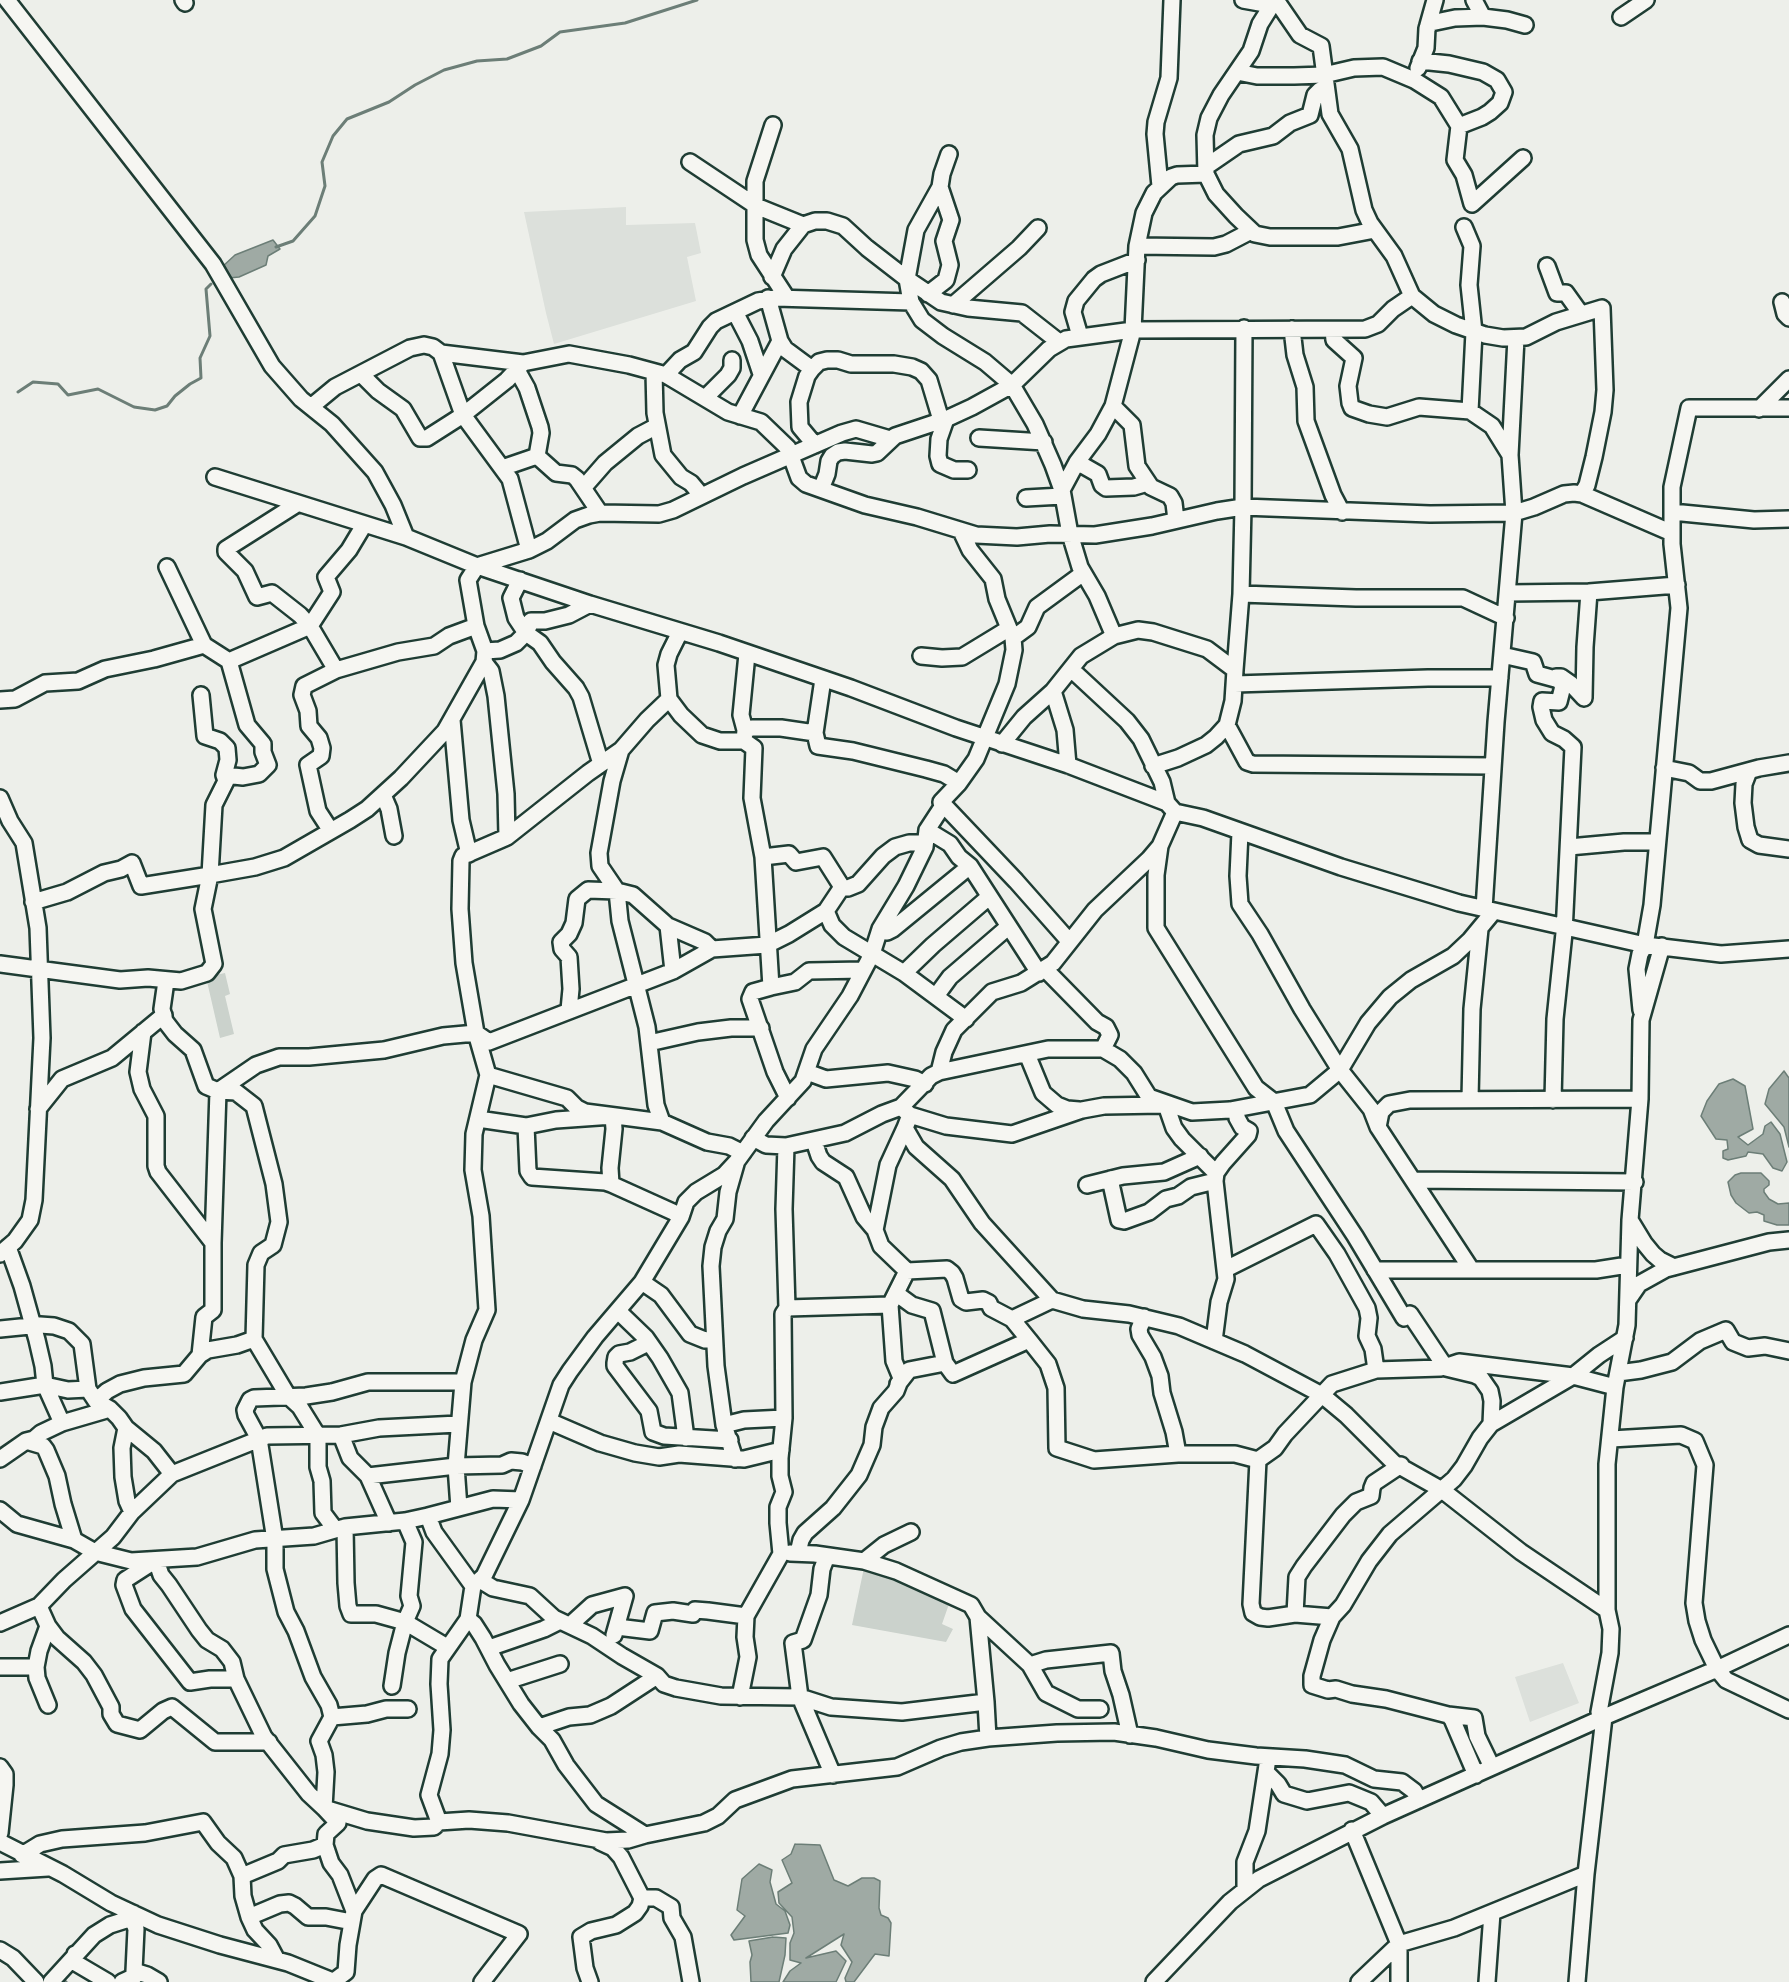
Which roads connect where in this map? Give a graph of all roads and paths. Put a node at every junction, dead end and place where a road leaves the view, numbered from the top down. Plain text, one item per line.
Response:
1 (7, 0) edge
2 (1172, 0) edge
3 (1243, 0) edge
4 (1435, 0) edge
5 (1474, 0) edge
6 (1646, 0) edge
7 (1274, 2) edge
8 (1483, 17) junction
9 (1621, 17) dead end
10 (1428, 25) junction
11 (1525, 25) dead end
12 (1420, 61) junction
13 (1237, 72) junction
14 (1325, 81) junction
15 (1416, 81) junction
16 (773, 125) dead end
17 (1459, 126) junction
18 (949, 154) dead end
19 (1523, 158) dead end
20 (690, 162) dead end
21 (1207, 170) junction
22 (1160, 186) junction
23 (940, 187) junction
24 (756, 206) junction
25 (803, 225) junction
26 (1464, 227) dead end
27 (1038, 228) dead end
28 (1375, 230) junction
29 (1251, 231) junction
30 (1137, 253) junction
31 (1547, 266) dead end
32 (772, 277) junction
33 (907, 279) junction
34 (928, 294) junction
35 (1413, 296) junction
36 (768, 298) junction
37 (787, 298) junction
38 (911, 302) junction
39 (1782, 302) dead end
40 (953, 305) junction
41 (735, 312) junction
42 (1581, 315) junction
43 (1789, 318) edge
44 (1244, 328) junction
45 (1292, 329) junction
46 (1133, 330) junction
47 (1333, 330) junction
48 (1474, 332) junction
49 (1080, 336) junction
50 (1516, 338) junction
51 (780, 341) junction
52 (1059, 342) junction
53 (441, 353) junction
54 (732, 360) dead end
55 (520, 366) junction
56 (812, 369) junction
57 (660, 374) junction
58 (761, 374) junction
59 (362, 375) junction
60 (1789, 379) edge
61 (1012, 385) junction
62 (705, 398) junction
63 (312, 406) junction
64 (1113, 406) junction
65 (1789, 408) edge
66 (1759, 409) junction
67 (1470, 411) junction
68 (462, 415) junction
69 (740, 416) junction
70 (944, 420) junction
71 (657, 426) junction
72 (980, 438) dead end
73 (890, 439) junction
74 (1044, 442) junction
75 (815, 445) junction
76 (792, 455) junction
77 (1510, 455) junction
78 (537, 456) junction
79 (1077, 462) junction
80 (502, 468) junction
81 (968, 470) dead end
82 (215, 477) dead end
83 (1148, 483) junction
84 (584, 487) junction
85 (821, 489) junction
86 (1062, 493) junction
87 (1582, 494) junction
88 (701, 495) junction
89 (1026, 498) dead end
90 (297, 504) junction
91 (1244, 507) junction
92 (1342, 512) junction
93 (1672, 512) junction
94 (600, 513) junction
95 (1514, 513) junction
96 (1789, 519) edge
97 (1176, 520) junction
98 (364, 525) junction
99 (961, 531) junction
100 (1672, 533) junction
101 (1070, 534) junction
102 (406, 537) junction
103 (529, 550) junction
104 (477, 566) junction
105 (167, 567) dead end
106 (1083, 573) junction
107 (520, 580) junction
108 (1677, 585) junction
109 (1589, 592) junction
110 (1508, 593) junction
111 (1241, 594) junction
112 (590, 604) junction
113 (1506, 618) junction
114 (310, 626) junction
115 (476, 626) junction
116 (680, 632) junction
117 (526, 633) junction
118 (1010, 633) junction
119 (1114, 636) junction
120 (204, 645) junction
121 (747, 654) junction
122 (1502, 655) junction
123 (484, 656) junction
124 (921, 656) dead end
125 (229, 661) junction
126 (1071, 669) junction
127 (336, 670) junction
128 (1545, 676) junction
129 (1235, 677) junction
130 (1500, 678) junction
131 (823, 679) junction
132 (1053, 691) junction
133 (201, 695) dead end
134 (669, 699) junction
135 (0, 700) edge
136 (452, 720) junction
137 (1227, 724) junction
138 (815, 733) junction
139 (744, 736) junction
140 (986, 738) junction
141 (1002, 744) junction
142 (621, 750) junction
143 (1789, 763) edge
144 (601, 764) junction
145 (1068, 765) junction
146 (1153, 766) junction
147 (1493, 766) junction
148 (1664, 768) junction
149 (1749, 771) junction
150 (224, 775) junction
151 (959, 783) junction
152 (383, 795) junction
153 (0, 798) edge
154 (941, 802) junction
155 (1171, 808) junction
156 (927, 830) junction
157 (331, 831) junction
158 (1240, 832) junction
159 (394, 836) dead end
160 (507, 837) junction
161 (1656, 842) junction
162 (1160, 846) junction
163 (925, 847) junction
164 (1569, 847) junction
165 (1789, 849) edge
166 (469, 854) junction
167 (763, 857) junction
168 (970, 866) junction
169 (210, 875) junction
170 (842, 887) junction
171 (617, 891) junction
172 (989, 897) junction
173 (33, 902) junction
174 (1489, 910) junction
175 (826, 911) junction
176 (668, 926) junction
177 (1480, 926) junction
178 (1564, 926) junction
179 (1008, 927) junction
180 (880, 929) junction
181 (1070, 941) junction
182 (767, 945) junction
183 (1645, 945) junction
184 (1662, 946) junction
185 (712, 949) junction
186 (1789, 949) edge
187 (872, 954) junction
188 (0, 964) edge
189 (41, 970) junction
190 (863, 970) junction
191 (674, 971) junction
192 (1042, 971) junction
193 (904, 973) junction
194 (166, 981) junction
195 (637, 985) junction
196 (771, 987) junction
197 (936, 996) junction
198 (569, 1010) junction
199 (164, 1015) junction
200 (966, 1019) junction
201 (1641, 1020) junction
202 (761, 1028) junction
203 (143, 1032) junction
204 (476, 1033) junction
205 (649, 1043) junction
206 (1103, 1049) junction
207 (1027, 1054) junction
208 (1340, 1070) junction
209 (807, 1072) junction
210 (939, 1072) junction
211 (488, 1075) junction
212 (925, 1084) junction
213 (218, 1091) junction
214 (788, 1098) junction
215 (1470, 1099) junction
216 (1553, 1100) junction
217 (1640, 1100) junction
218 (1274, 1102) junction
219 (1169, 1106) junction
220 (38, 1109) junction
221 (1237, 1109) junction
222 (1082, 1110) junction
223 (613, 1116) junction
224 (906, 1117) junction
225 (478, 1119) junction
226 (662, 1122) junction
227 (526, 1126) junction
228 (1378, 1127) junction
229 (753, 1138) junction
230 (814, 1141) junction
231 (786, 1146) junction
232 (1200, 1156) junction
233 (740, 1157) junction
234 (1216, 1177) junction
235 (1110, 1179) junction
236 (1413, 1180) junction
237 (1635, 1182) junction
238 (611, 1184) junction
239 (1087, 1185) dead end
240 (681, 1217) junction
241 (1342, 1217) junction
242 (1630, 1220) junction
243 (1316, 1224) junction
244 (875, 1230) junction
245 (1789, 1240) edge
246 (213, 1243) junction
247 (4, 1250) edge
248 (1628, 1265) junction
249 (1674, 1267) junction
250 (1226, 1269) junction
251 (1472, 1269) junction
252 (1376, 1270) junction
253 (907, 1271) junction
254 (642, 1282) junction
255 (893, 1299) junction
256 (1052, 1300) junction
257 (1628, 1300) junction
258 (787, 1308) junction
259 (618, 1311) junction
260 (1144, 1317) junction
261 (1012, 1319) junction
262 (32, 1325) junction
263 (0, 1329) edge
264 (1625, 1338) junction
265 (254, 1339) junction
266 (714, 1339) junction
267 (1029, 1340) junction
268 (1214, 1341) junction
269 (648, 1342) junction
270 (1789, 1351) edge
271 (200, 1355) junction
272 (945, 1363) junction
273 (1446, 1368) junction
274 (1376, 1370) junction
275 (1573, 1376) junction
276 (1617, 1380) junction
277 (463, 1382) junction
278 (898, 1384) junction
279 (45, 1385) junction
280 (0, 1392) edge
281 (92, 1395) junction
282 (1322, 1395) junction
283 (288, 1396) junction
284 (110, 1409) junction
285 (307, 1417) junction
286 (784, 1418) junction
287 (549, 1421) junction
288 (62, 1423) junction
289 (458, 1424) junction
290 (1491, 1424) junction
291 (724, 1425) junction
292 (126, 1428) junction
293 (278, 1435) junction
294 (341, 1435) junction
295 (318, 1436) junction
296 (686, 1438) junction
297 (259, 1439) junction
298 (1611, 1439) junction
299 (730, 1440) junction
300 (26, 1442) junction
301 (782, 1450) junction
302 (1178, 1455) junction
303 (0, 1459) edge
304 (735, 1459) junction
305 (1258, 1460) junction
306 (1401, 1465) junction
307 (456, 1466) junction
308 (533, 1466) junction
309 (172, 1474) junction
310 (368, 1476) junction
311 (1442, 1490) junction
312 (521, 1500) junction
313 (459, 1508) junction
314 (0, 1510) edge
315 (132, 1512) junction
316 (428, 1516) junction
317 (405, 1521) junction
318 (389, 1523) junction
319 (340, 1528) junction
320 (434, 1532) junction
321 (911, 1532) dead end
322 (74, 1540) junction
323 (275, 1540) junction
324 (414, 1542) junction
325 (95, 1552) junction
326 (798, 1552) junction
327 (781, 1554) junction
328 (827, 1556) junction
329 (156, 1560) junction
330 (864, 1561) junction
331 (476, 1583) junction
332 (39, 1606) junction
333 (1608, 1610) junction
334 (1295, 1614) junction
335 (746, 1616) junction
336 (978, 1617) junction
337 (1332, 1617) junction
338 (468, 1619) junction
339 (405, 1622) junction
340 (0, 1623) edge
341 (565, 1623) junction
342 (48, 1626) junction
343 (617, 1627) junction
344 (1789, 1635) edge
345 (447, 1647) junction
346 (489, 1648) junction
347 (611, 1648) junction
348 (560, 1664) dead end
349 (1030, 1665) junction
350 (0, 1667) edge
351 (36, 1667) junction
352 (1717, 1669) junction
353 (657, 1676) junction
354 (236, 1679) junction
355 (507, 1681) junction
356 (392, 1686) dead end
357 (740, 1696) junction
358 (800, 1697) junction
359 (986, 1702) junction
360 (48, 1705) dead end
361 (408, 1709) dead end
362 (1100, 1709) dead end
363 (1789, 1710) edge
364 (1448, 1716) junction
365 (332, 1717) junction
366 (1604, 1717) junction
367 (538, 1727) junction
368 (1130, 1735) junction
369 (988, 1738) junction
370 (268, 1742) junction
371 (1268, 1756) junction
372 (0, 1767) edge
373 (1492, 1767) junction
374 (1266, 1772) junction
375 (833, 1775) junction
376 (1476, 1775) junction
377 (1419, 1800) junction
378 (324, 1808) junction
379 (1383, 1816) junction
380 (439, 1822) junction
381 (1352, 1830) junction
382 (0, 1833) edge
383 (645, 1835) junction
384 (594, 1840) junction
385 (0, 1842) edge
386 (325, 1845) junction
387 (22, 1855) junction
388 (49, 1868) junction
389 (0, 1871) edge
390 (1586, 1874) junction
391 (242, 1876) junction
392 (1245, 1888) junction
393 (642, 1898) junction
394 (1492, 1913) junction
395 (132, 1915) junction
396 (353, 1916) junction
397 (249, 1917) junction
398 (1399, 1944) junction
399 (0, 1950) edge
400 (75, 1954) junction
401 (277, 1960) junction
402 (128, 1976) edge
403 (36, 1982) edge
404 (51, 1982) edge
405 (108, 1982) edge
406 (159, 1982) edge
407 (335, 1982) edge
408 (482, 1982) edge
409 (590, 1982) edge
410 (691, 1982) edge
411 (1154, 1982) edge
412 (1359, 1982) edge
413 (1399, 1982) edge
414 (1487, 1982) edge
415 (1577, 1982) edge

1 - 63 street
2 - 22 street
3 - 7 street
4 - 10 street
5 - 8 street
6 - 9 street
7 - 13 street
7 - 14 street
8 - 10 street
8 - 11 street
10 - 12 street
12 - 15 street
12 - 17 street
13 - 14 street
13 - 21 street
14 - 15 street
14 - 21 street
14 - 28 street
15 - 17 street
16 - 24 street
17 - 19 street
18 - 23 street
20 - 24 street
21 - 22 street
21 - 29 street
22 - 30 street
23 - 33 street
23 - 34 street
24 - 25 street
24 - 32 street
25 - 32 street
25 - 33 street
26 - 48 street
27 - 40 street
28 - 29 street
28 - 35 street
29 - 30 street
30 - 46 street
30 - 49 street
31 - 42 street
32 - 37 street
33 - 34 street
33 - 38 street
34 - 40 street
35 - 47 street
35 - 48 street
36 - 37 street
36 - 41 street
36 - 51 street
37 - 38 street
38 - 61 street
39 - 43 street
40 - 52 street
41 - 57 street
41 - 58 street
42 - 50 street
42 - 87 street
44 - 45 street
44 - 46 street
44 - 91 street
45 - 47 street
45 - 92 street
46 - 49 street
46 - 64 street
47 - 67 street
48 - 50 street
48 - 67 street
49 - 52 street
50 - 77 street
51 - 56 street
51 - 58 street
52 - 61 street
53 - 55 street
53 - 59 street
53 - 68 street
54 - 62 street
55 - 57 street
55 - 68 street
55 - 78 street
56 - 70 street
56 - 75 street
57 - 62 street
57 - 71 street
58 - 69 street
59 - 63 street
59 - 68 street
60 - 66 street
61 - 70 street
61 - 74 street
62 - 69 street
63 - 102 street
64 - 79 street
64 - 83 street
65 - 66 street
66 - 93 street
67 - 77 street
68 - 80 street
69 - 76 street
70 - 73 street
70 - 81 street
71 - 84 street
71 - 88 street
72 - 74 street
73 - 75 street
73 - 85 street
74 - 86 street
75 - 76 street
76 - 85 street
76 - 88 street
77 - 95 street
78 - 80 street
78 - 84 street
79 - 83 street
79 - 86 street
80 - 103 street
82 - 90 street
83 - 97 street
84 - 94 street
85 - 99 street
86 - 89 street
86 - 101 street
87 - 95 street
87 - 100 street
88 - 94 street
90 - 98 street
90 - 114 street
91 - 92 street
91 - 97 street
91 - 111 street
92 - 95 street
93 - 96 street
93 - 100 street
94 - 103 street
95 - 110 street
97 - 101 street
98 - 102 street
98 - 114 street
99 - 101 street
99 - 118 street
100 - 108 street
101 - 106 street
102 - 104 street
103 - 104 street
104 - 107 street
104 - 115 street
105 - 120 street
106 - 118 street
106 - 119 street
107 - 112 street
107 - 117 street
108 - 109 street
108 - 148 street
109 - 110 street
109 - 128 street
110 - 113 street
111 - 113 street
111 - 129 street
112 - 116 street
112 - 117 street
113 - 122 street
114 - 125 street
114 - 127 street
115 - 123 street
115 - 127 street
116 - 121 street
116 - 134 street
117 - 123 street
117 - 144 street
118 - 124 street
118 - 140 street
119 - 126 street
119 - 129 street
120 - 125 street
120 - 135 street
121 - 131 street
121 - 139 street
122 - 128 street
122 - 130 street
123 - 136 street
123 - 160 street
125 - 150 street
126 - 132 street
126 - 146 street
127 - 157 street
128 - 164 street
129 - 130 street
129 - 137 street
130 - 147 street
131 - 138 street
131 - 140 street
132 - 141 street
132 - 145 street
133 - 150 street
134 - 139 street
134 - 142 street
136 - 152 street
136 - 166 street
137 - 146 street
137 - 147 street
138 - 139 street
138 - 151 street
139 - 167 street
140 - 141 street
140 - 151 street
141 - 145 street
142 - 144 street
142 - 171 street
143 - 149 street
144 - 160 street
145 - 155 street
146 - 155 street
147 - 174 street
148 - 149 street
148 - 161 street
149 - 165 street
150 - 169 street
151 - 154 street
152 - 157 street
152 - 159 street
153 - 173 street
154 - 156 street
154 - 181 street
155 - 158 street
155 - 162 street
156 - 163 street
156 - 168 street
157 - 169 street
158 - 174 street
158 - 208 street
160 - 166 street
161 - 164 street
161 - 183 street
162 - 181 street
162 - 218 street
163 - 170 street
163 - 180 street
164 - 178 street
166 - 204 street
167 - 170 street
167 - 182 street
168 - 172 street
168 - 180 street
169 - 173 street
169 - 194 street
170 - 175 street
171 - 176 street
171 - 195 street
171 - 198 street
172 - 179 street
172 - 193 street
173 - 189 street
174 - 177 street
174 - 178 street
175 - 182 street
175 - 187 street
176 - 185 street
176 - 191 street
177 - 208 street
177 - 215 street
178 - 183 street
178 - 216 street
179 - 192 street
179 - 197 street
180 - 187 street
181 - 192 street
182 - 185 street
182 - 196 street
183 - 184 street
183 - 201 street
184 - 186 street
184 - 201 street
185 - 191 street
187 - 190 street
187 - 193 street
188 - 189 street
189 - 194 street
189 - 220 street
190 - 196 street
190 - 209 street
191 - 195 street
192 - 200 street
192 - 206 street
193 - 197 street
194 - 199 street
195 - 198 street
195 - 205 street
196 - 202 street
197 - 200 street
198 - 204 street
199 - 203 street
199 - 213 street
200 - 210 street
201 - 217 street
202 - 205 street
202 - 214 street
203 - 220 street
203 - 246 street
204 - 211 street
204 - 213 street
205 - 226 street
206 - 207 street
206 - 219 street
207 - 210 street
207 - 222 street
208 - 218 street
208 - 228 street
209 - 212 street
209 - 214 street
210 - 212 street
211 - 223 street
211 - 225 street
212 - 224 street
213 - 246 street
213 - 265 street
214 - 229 street
215 - 216 street
215 - 228 street
216 - 217 street
217 - 237 street
218 - 221 street
218 - 241 street
219 - 221 street
219 - 222 street
219 - 232 street
220 - 247 street
221 - 234 street
222 - 224 street
223 - 226 street
223 - 227 street
223 - 238 street
224 - 230 street
224 - 244 street
224 - 256 street
225 - 227 street
225 - 277 street
226 - 233 street
227 - 238 street
228 - 236 street
229 - 231 street
229 - 233 street
230 - 231 street
230 - 244 street
231 - 258 street
232 - 234 street
232 - 235 street
233 - 240 street
233 - 266 street
234 - 235 street
234 - 250 street
235 - 239 street
236 - 237 street
236 - 251 street
237 - 242 street
238 - 240 street
240 - 254 street
241 - 243 street
241 - 252 street
242 - 248 street
242 - 249 street
243 - 250 street
243 - 274 street
244 - 253 street
245 - 249 street
246 - 271 street
247 - 262 street
248 - 251 street
248 - 257 street
249 - 257 street
250 - 268 street
251 - 252 street
252 - 273 street
253 - 255 street
253 - 261 street
254 - 259 street
254 - 266 street
255 - 258 street
255 - 272 street
255 - 278 street
256 - 260 street
256 - 261 street
257 - 264 street
258 - 286 street
259 - 269 street
259 - 287 street
260 - 268 street
260 - 302 street
261 - 267 street
262 - 263 street
262 - 279 street
262 - 281 street
264 - 275 street
264 - 276 street
265 - 271 street
265 - 283 street
266 - 291 street
267 - 272 street
267 - 302 street
268 - 282 street
269 - 296 street
269 - 296 street
270 - 276 street
271 - 281 street
272 - 278 street
273 - 274 street
273 - 275 street
273 - 290 street
274 - 282 street
275 - 276 street
275 - 290 street
276 - 298 street
277 - 283 street
277 - 289 street
278 - 326 street
279 - 280 street
279 - 281 street
279 - 288 street
281 - 284 street
282 - 305 street
282 - 306 street
283 - 285 street
283 - 297 street
284 - 288 street
284 - 292 street
285 - 293 street
285 - 295 street
286 - 291 street
286 - 301 street
287 - 304 street
287 - 308 street
288 - 300 street
289 - 294 street
289 - 307 street
290 - 311 street
291 - 299 street
292 - 309 street
292 - 315 street
293 - 295 street
293 - 297 street
294 - 295 street
294 - 310 street
295 - 319 street
296 - 299 street
297 - 309 street
297 - 323 street
298 - 333 street
298 - 352 street
299 - 304 street
300 - 303 street
300 - 322 street
301 - 304 street
301 - 327 street
302 - 305 street
305 - 334 street
306 - 311 street
306 - 334 street
307 - 308 street
307 - 310 street
307 - 313 street
308 - 312 street
309 - 315 street
310 - 318 street
311 - 333 street
311 - 337 street
312 - 313 street
312 - 331 street
313 - 316 street
314 - 322 street
315 - 325 street
316 - 317 street
316 - 320 street
317 - 318 street
317 - 324 street
318 - 319 street
319 - 323 street
319 - 339 street
320 - 324 street
320 - 331 street
321 - 330 street
322 - 325 street
323 - 329 street
323 - 365 street
324 - 339 street
325 - 329 street
325 - 332 street
326 - 327 street
326 - 328 street
327 - 335 street
328 - 330 street
328 - 358 street
329 - 354 street
329 - 354 street
330 - 336 street
331 - 338 street
331 - 341 street
332 - 340 street
332 - 342 street
333 - 366 street
334 - 337 street
335 - 343 street
335 - 357 street
336 - 349 street
336 - 359 street
337 - 364 street
338 - 345 street
338 - 346 street
339 - 345 street
339 - 356 street
341 - 343 street
341 - 346 street
341 - 347 street
342 - 351 street
342 - 370 street
343 - 347 street
344 - 352 street
345 - 380 street
346 - 355 street
347 - 353 street
348 - 355 street
349 - 362 street
349 - 368 street
350 - 351 street
351 - 360 street
352 - 363 street
352 - 366 street
353 - 357 street
353 - 367 street
354 - 370 street
355 - 367 street
357 - 358 street
358 - 359 street
358 - 375 street
359 - 369 street
361 - 365 street
364 - 373 street
364 - 376 street
365 - 378 street
366 - 373 street
366 - 390 street
367 - 383 street
368 - 369 street
368 - 371 street
369 - 375 street
370 - 378 street
371 - 374 street
371 - 377 street
372 - 382 street
373 - 376 street
374 - 379 street
374 - 392 street
375 - 383 street
376 - 377 street
377 - 379 street
378 - 380 street
378 - 386 street
379 - 381 street
380 - 384 street
381 - 392 street
381 - 398 street
383 - 384 street
384 - 393 street
385 - 387 street
386 - 391 street
386 - 396 street
387 - 388 street
387 - 391 street
388 - 389 street
388 - 395 street
390 - 394 street
390 - 415 street
391 - 397 street
392 - 411 street
393 - 409 street
393 - 410 street
394 - 398 street
394 - 414 street
395 - 400 street
395 - 401 street
395 - 402 street
396 - 397 street
396 - 407 street
396 - 408 street
397 - 401 street
398 - 412 street
398 - 413 street
399 - 403 street
400 - 404 street
400 - 405 street
401 - 407 street
402 - 406 street

